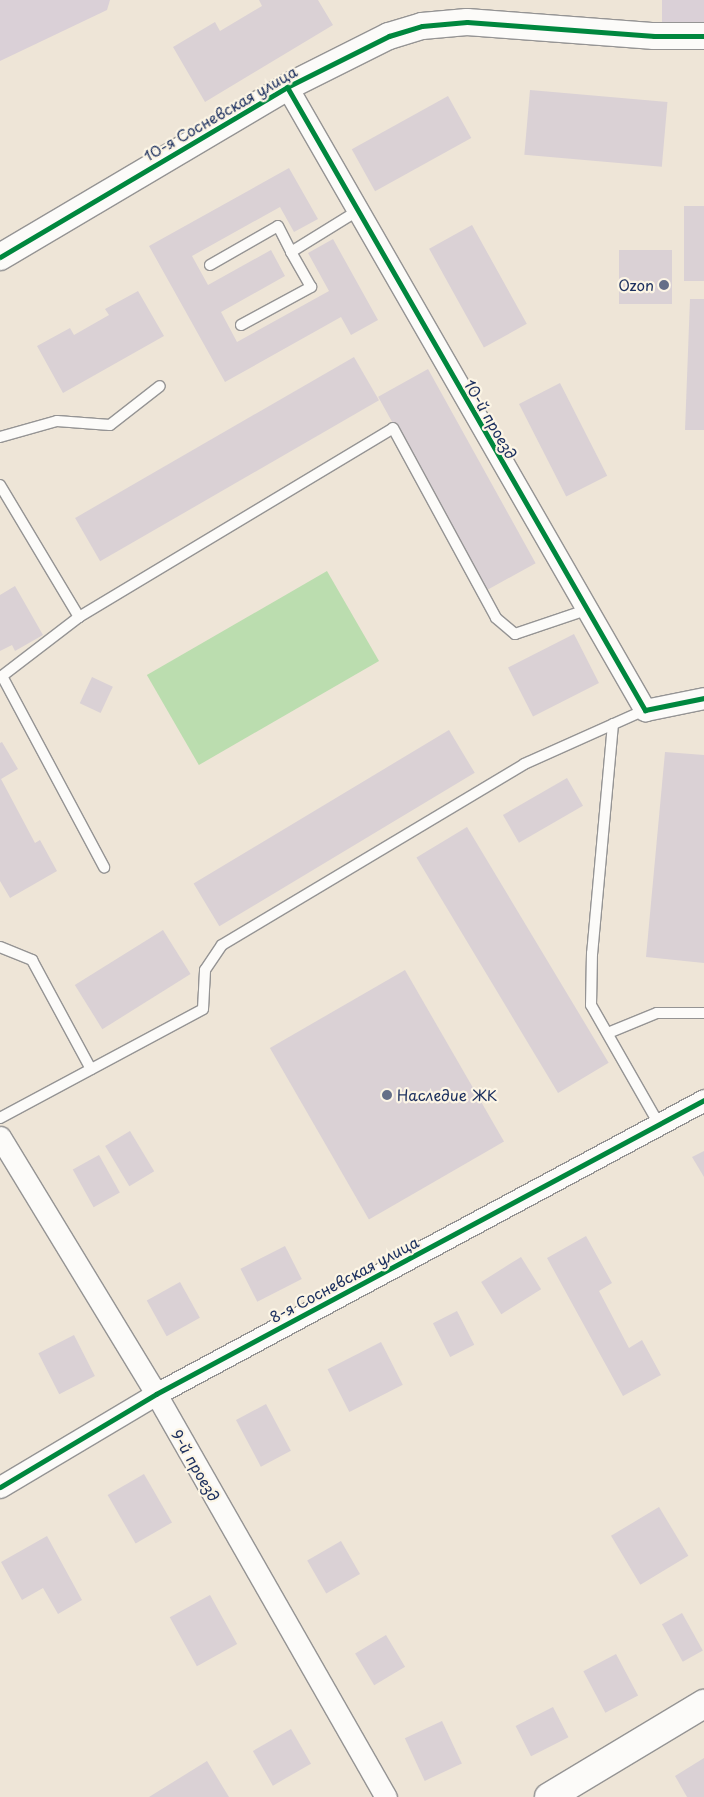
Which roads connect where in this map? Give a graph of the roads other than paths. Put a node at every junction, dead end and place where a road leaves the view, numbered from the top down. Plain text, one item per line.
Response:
1 (704, 36) edge
2 (287, 87) junction
3 (357, 211) junction
4 (291, 252) junction
5 (0, 257) edge
6 (210, 265) dead end
7 (241, 325) dead end
8 (160, 386) dead end
9 (0, 437) edge
10 (0, 485) edge
11 (586, 610) junction
12 (79, 617) junction
13 (704, 698) edge
14 (645, 710) junction
15 (613, 724) junction
16 (104, 867) dead end
17 (0, 947) edge
18 (704, 1013) edge
19 (608, 1034) junction
20 (91, 1069) junction
21 (704, 1100) edge
22 (0, 1118) edge
23 (659, 1124) junction
24 (0, 1137) edge
25 (156, 1394) junction
26 (0, 1487) edge
27 (704, 1704) edge
28 (386, 1797) edge
29 (549, 1797) edge

1 - 2 street, 10-я Сосневская улица
2 - 3 street, 10-й проезд
2 - 5 street, 10-я Сосневская улица
3 - 4 lane
3 - 11 street, 10-й проезд
4 - 6 lane
4 - 7 lane
8 - 9 lane
10 - 12 lane
11 - 12 lane
11 - 14 street, 10-й проезд
12 - 16 lane
13 - 14 street
14 - 15 lane
15 - 19 lane
15 - 20 lane
17 - 20 lane
18 - 19 lane
19 - 23 lane
20 - 22 lane
21 - 23 street, 8-я Сосневская улица
23 - 25 street, 8-я Сосневская улица
24 - 25 street, 9-й проезд
25 - 26 street, 8-я Сосневская улица
25 - 28 street, 9-й проезд
27 - 29 main road

